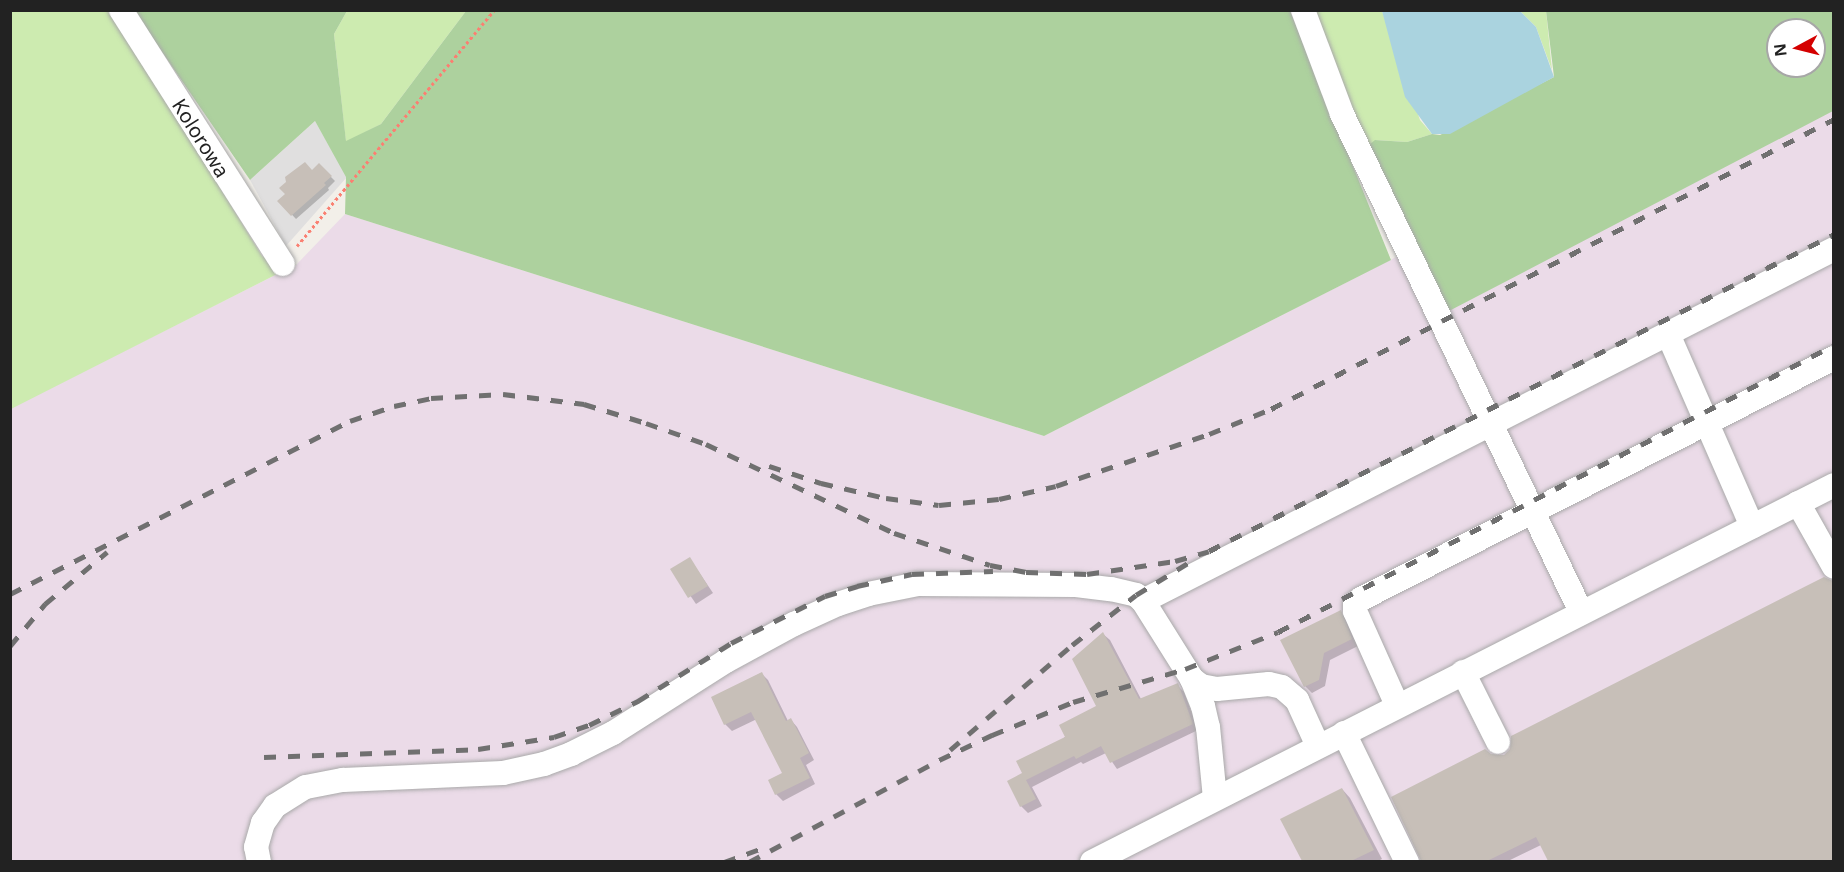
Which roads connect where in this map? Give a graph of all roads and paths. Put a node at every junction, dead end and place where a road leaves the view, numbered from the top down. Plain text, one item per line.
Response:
1 (122, 10) edge
2 (494, 10) edge
3 (1303, 10) edge
4 (1833, 249) edge
5 (283, 264) joint
6 (1668, 334) junction
7 (1833, 358) edge
8 (1707, 423) junction
9 (1491, 425) junction
10 (1833, 485) edge
11 (1798, 503) junction
12 (1532, 512) junction
13 (1752, 526) junction
14 (1833, 567) edge
15 (1143, 602) junction
16 (1581, 612) junction
17 (1462, 672) junction
18 (1192, 680) junction
19 (1397, 705) junction
20 (1344, 733) junction
21 (1498, 742) dead end
22 (1318, 746) junction
23 (1215, 798) junction
24 (259, 861) edge
25 (1092, 861) edge
26 (1407, 861) edge

1 - 5 street, Kolorowa
2 - 5 path
3 - 9 street
4 - 6 street
6 - 8 street
6 - 9 street
7 - 8 street
8 - 12 street
8 - 13 street
9 - 12 street
9 - 15 street
10 - 11 street
11 - 13 street
11 - 14 street
12 - 16 street
12 - 19 street
13 - 16 street
15 - 18 street
15 - 24 street
16 - 17 street
17 - 19 street
17 - 21 street
18 - 22 street
18 - 23 street
19 - 20 street
20 - 22 street
20 - 26 street
22 - 23 street
23 - 25 street

